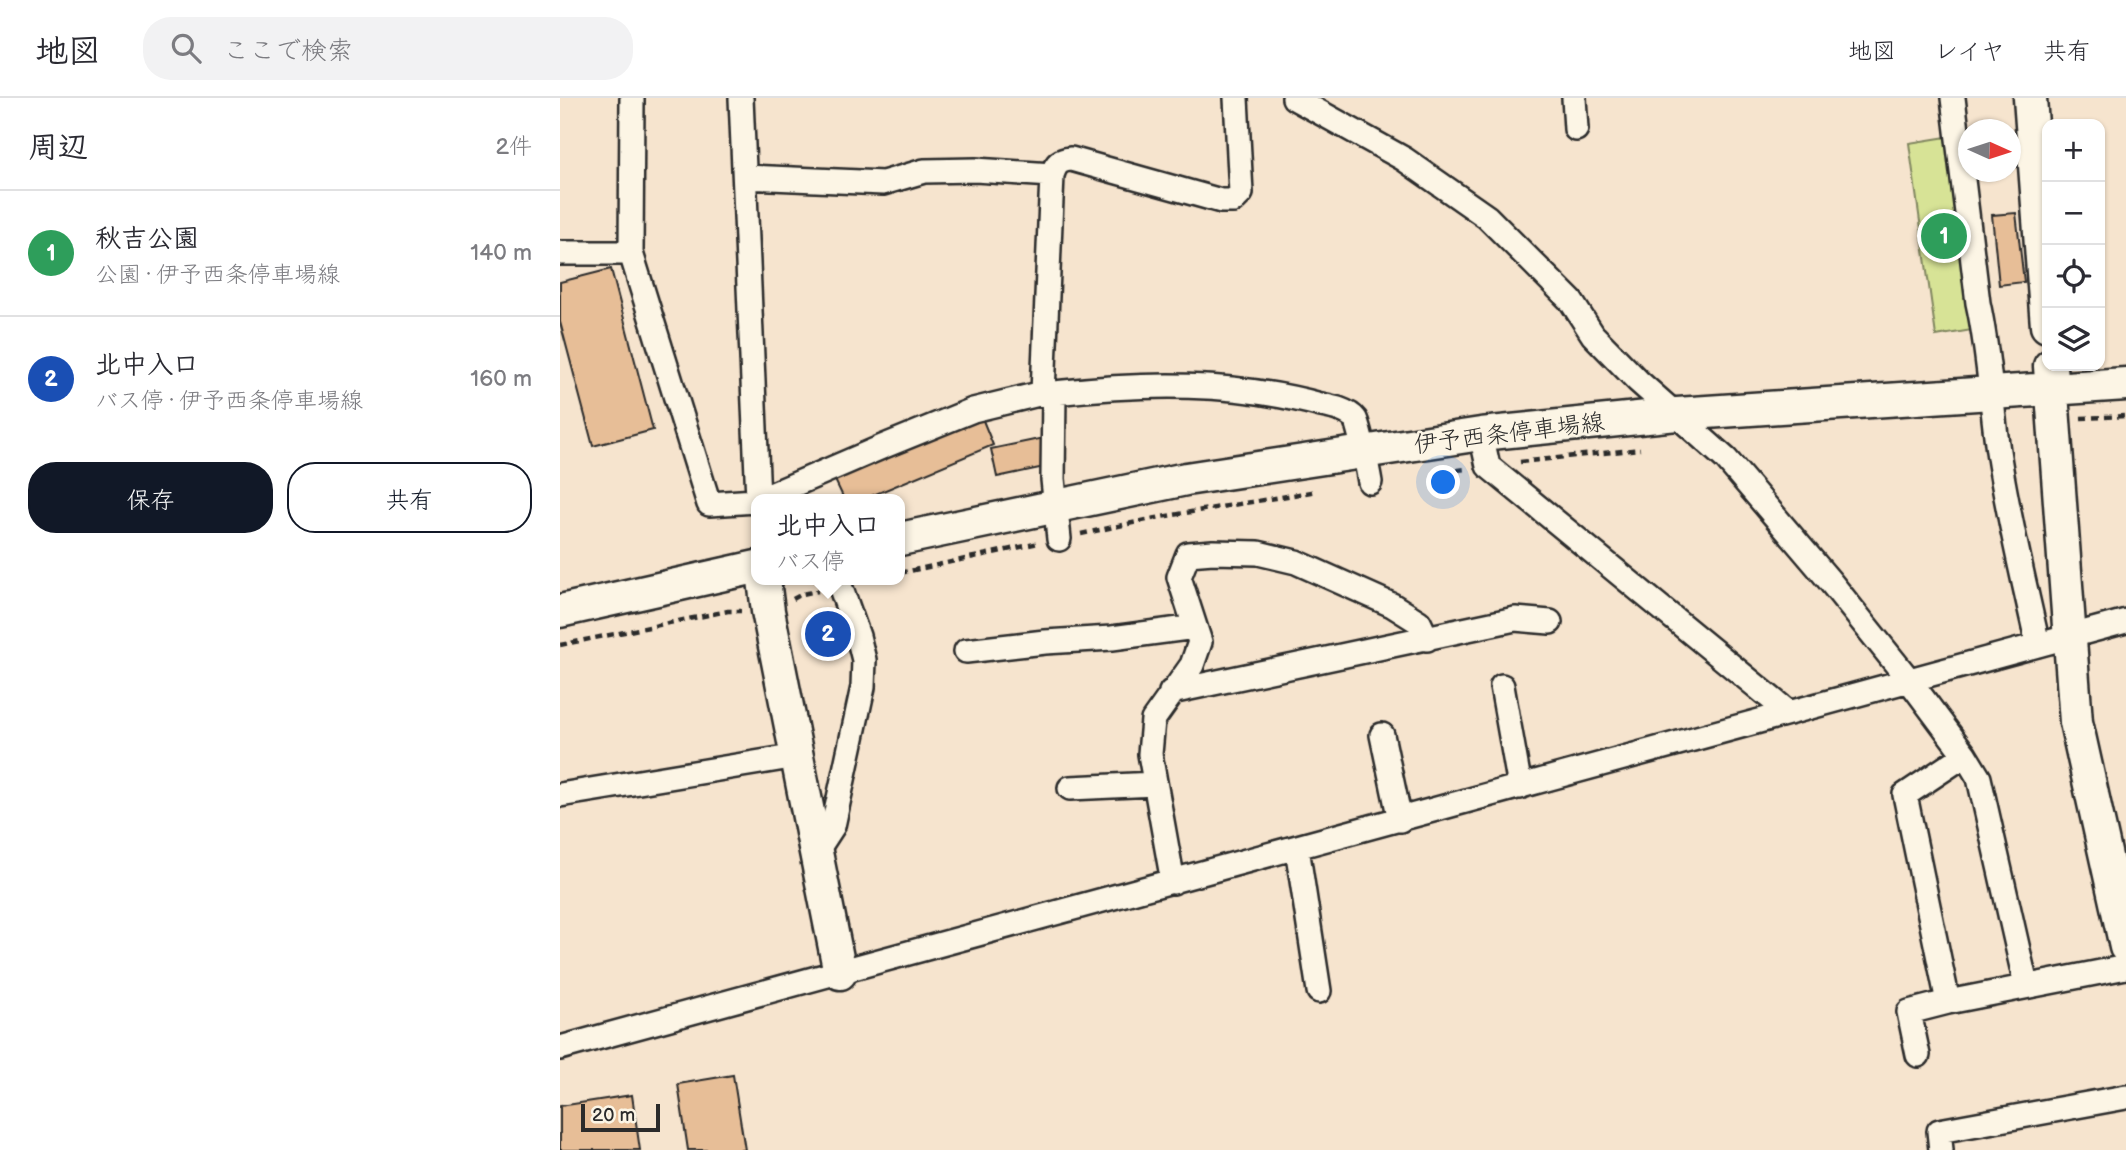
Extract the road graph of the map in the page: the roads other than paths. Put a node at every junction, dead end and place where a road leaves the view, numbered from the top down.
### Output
1 (632, 98) edge
2 (741, 98) edge
3 (1236, 98) edge
4 (1294, 98) edge
5 (1574, 98) edge
6 (1954, 98) edge
7 (2030, 98) edge
8 (1576, 129) dead end
9 (1052, 174) junction
10 (746, 177) junction
11 (560, 253) edge
12 (631, 253) junction
13 (2046, 308) edge
14 (2051, 377) edge
15 (2126, 384) edge
16 (1049, 393) junction
17 (1991, 393) junction
18 (1677, 414) junction
19 (1481, 433) junction
20 (1363, 451) junction
21 (1370, 482) dead end
22 (759, 494) edge
23 (773, 494) edge
24 (751, 501) edge
25 (1056, 506) junction
26 (905, 538) edge
27 (1059, 539) dead end
28 (751, 569) edge
29 (765, 585) edge
30 (840, 585) edge
31 (560, 611) edge
32 (2126, 621) edge
33 (1550, 622) dead end
34 (1195, 627) junction
35 (2069, 636) junction
36 (1427, 639) junction
37 (2038, 645) junction
38 (966, 651) dead end
39 (1909, 680) junction
40 (1502, 686) dead end
41 (1171, 692) junction
42 (1789, 713) junction
43 (1382, 735) dead end
44 (1965, 755) junction
45 (797, 756) junction
46 (1155, 784) junction
47 (1520, 787) junction
48 (1070, 788) dead end
49 (560, 795) edge
50 (1400, 820) junction
51 (1297, 848) junction
52 (816, 852) junction
53 (1173, 882) junction
54 (2126, 947) edge
55 (2126, 967) edge
56 (840, 973) junction
57 (2026, 985) junction
58 (1319, 991) dead end
59 (1948, 1002) junction
60 (560, 1048) edge
61 (1918, 1055) dead end
62 (2126, 1097) edge
63 (1941, 1150) edge

1 - 12 street
2 - 10 street
3 - 9 street
4 - 18 street
5 - 8 street
6 - 17 street
7 - 13 main road
9 - 10 street
9 - 16 street
10 - 22 street
11 - 12 street
12 - 24 street
14 - 15 main road, 伊予西条停車場線
14 - 17 main road, 伊予西条停車場線
14 - 35 main road
16 - 20 street
16 - 23 street
16 - 25 street
17 - 18 main road, 伊予西条停車場線
17 - 37 street
18 - 19 main road, 伊予西条停車場線
18 - 39 street
19 - 20 main road, 伊予西条停車場線
19 - 42 street
20 - 21 street
20 - 25 main road, 伊予西条停車場線
25 - 26 main road, 伊予西条停車場線
25 - 27 street
28 - 31 main road
29 - 45 main road
30 - 52 street
32 - 35 street
33 - 36 street
34 - 36 street
34 - 38 street
34 - 41 street
35 - 37 street
35 - 54 main road
36 - 41 street
37 - 39 street
39 - 42 street
39 - 44 street
40 - 47 street
41 - 46 street
42 - 47 street
43 - 50 street
44 - 57 street
44 - 59 street
45 - 49 street
45 - 52 main road
46 - 48 street
46 - 53 street
47 - 50 street
50 - 51 street
51 - 53 street
51 - 58 street
52 - 56 main road
53 - 56 street
55 - 57 street
56 - 60 street
57 - 59 street
59 - 61 street
62 - 63 street

